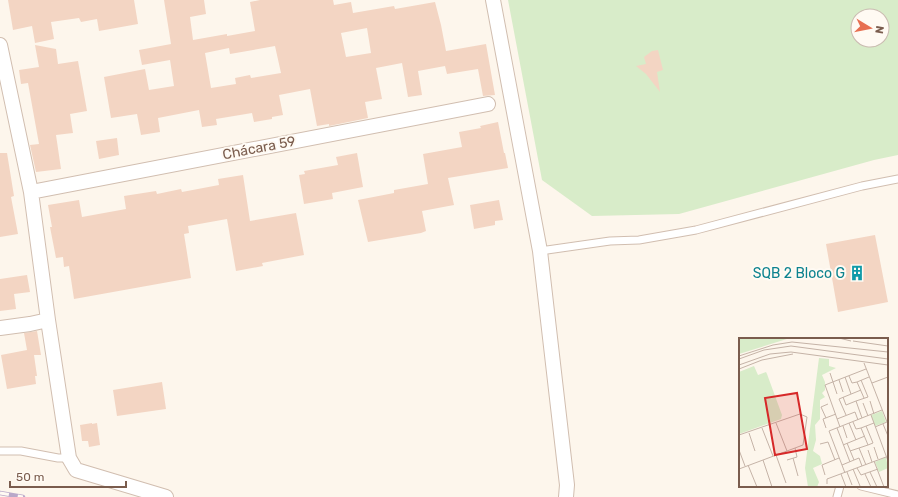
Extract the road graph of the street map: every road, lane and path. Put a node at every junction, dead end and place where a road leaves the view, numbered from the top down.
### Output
1 (493, 0) edge
2 (0, 45) edge
3 (488, 104) dead end
4 (898, 179) edge
5 (31, 192) junction
6 (540, 251) junction
7 (48, 320) junction
8 (0, 328) edge
9 (0, 451) edge
10 (69, 458) junction
11 (840, 487) edge
12 (865, 487) edge
13 (898, 495) edge
14 (166, 497) edge
15 (566, 497) edge
16 (836, 497) edge

1 - 6 street
2 - 5 street
3 - 5 street, Chácara 59
4 - 6 lane
5 - 7 street
6 - 15 street
7 - 8 street
7 - 10 street
9 - 10 lane
10 - 14 street
11 - 16 lane
12 - 13 lane

